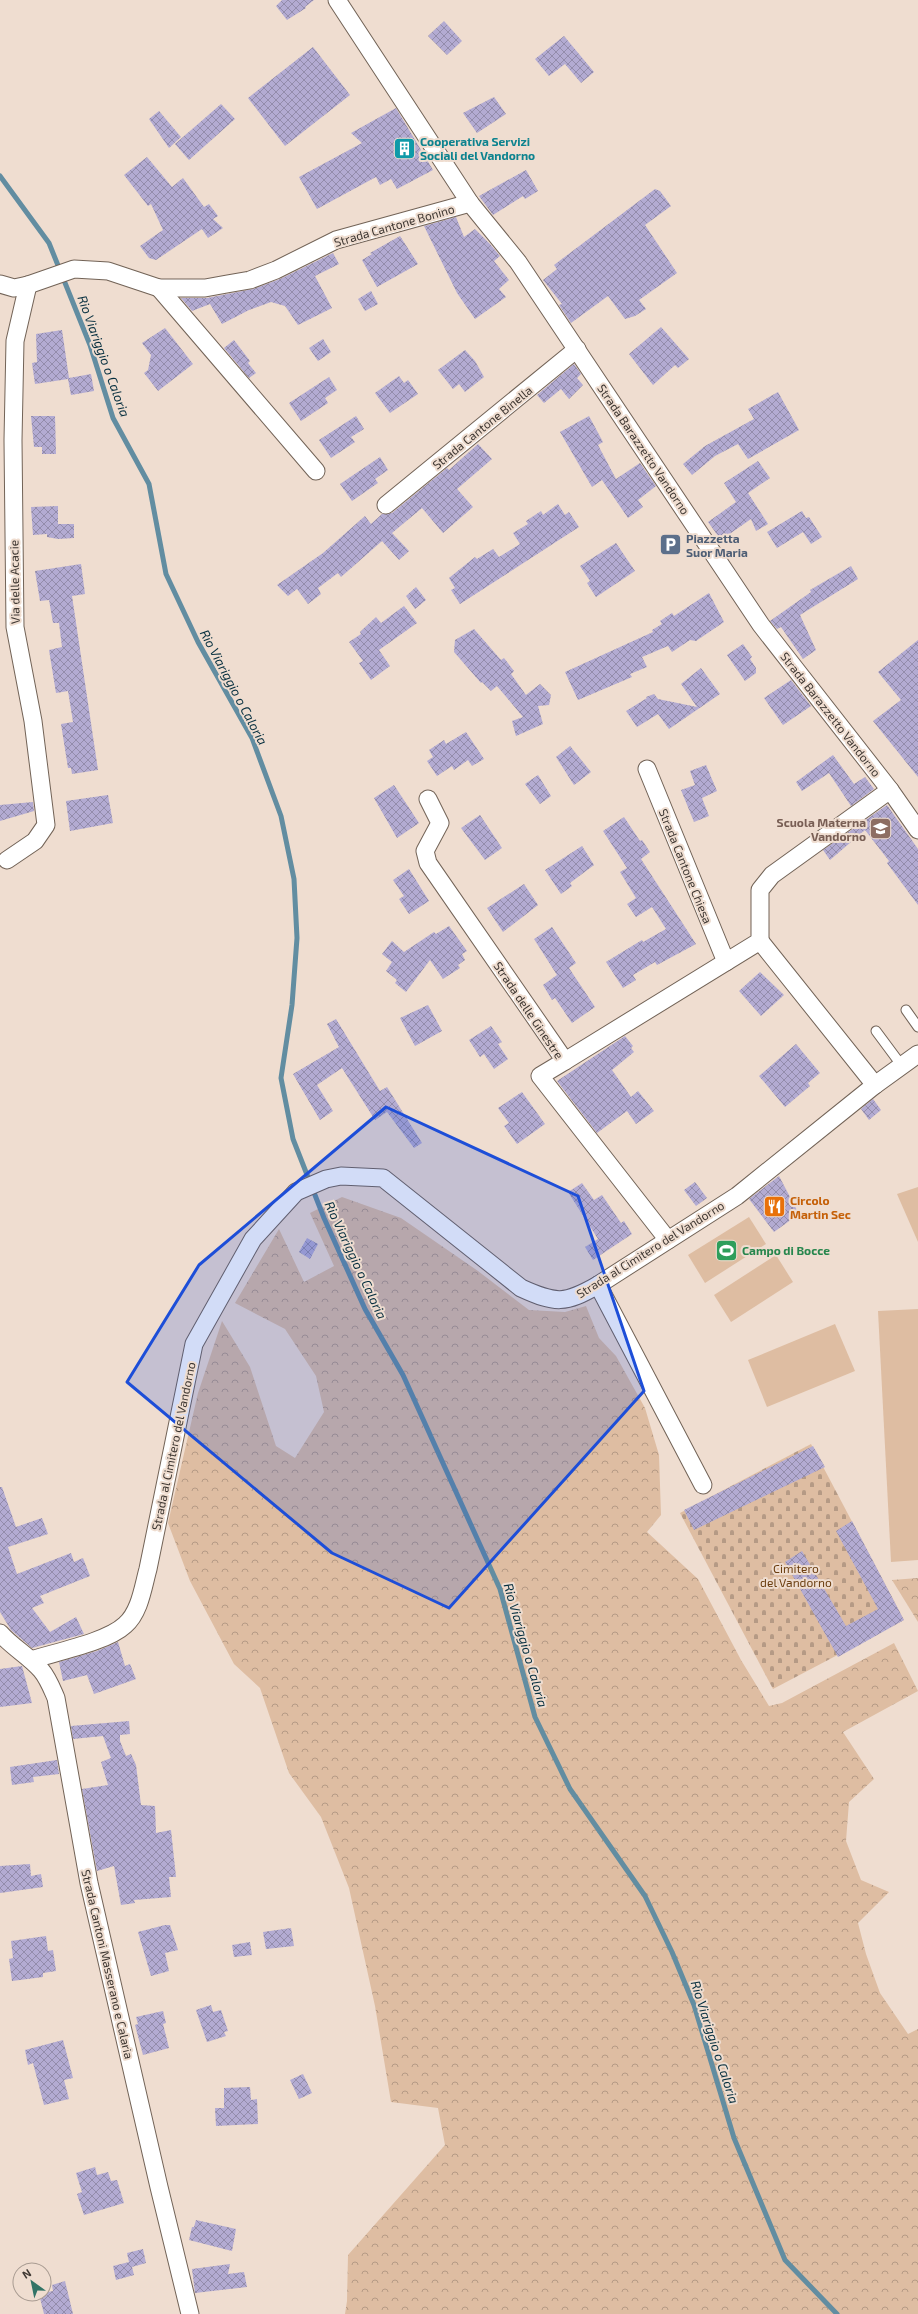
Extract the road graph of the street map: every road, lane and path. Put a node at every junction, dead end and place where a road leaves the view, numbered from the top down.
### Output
1 (338, 0) edge
2 (470, 203) junction
3 (0, 284) edge
4 (28, 285) junction
5 (158, 288) junction
6 (577, 349) junction
7 (316, 471) dead end
8 (386, 504) dead end
9 (647, 769) dead end
10 (890, 790) junction
11 (428, 798) dead end
12 (918, 830) edge
13 (7, 860) dead end
14 (760, 941) junction
15 (726, 962) junction
16 (906, 1010) dead end
17 (918, 1027) edge
18 (876, 1031) dead end
19 (918, 1054) edge
20 (565, 1061) junction
21 (902, 1066) junction
22 (875, 1085) junction
23 (668, 1240) junction
24 (598, 1285) junction
25 (703, 1485) dead end
26 (0, 1633) edge
27 (31, 1660) junction
28 (190, 2314) edge

1 - 2 street, Strada Barazzetto Vandorno
2 - 5 street, Strada Cantone Bonino
2 - 6 street, Strada Barazzetto Vandorno
3 - 4 street
4 - 5 street, Strada Cantone Bonino
4 - 13 street, Via delle Acacie
5 - 7 street
6 - 8 street, Strada Cantone Binella
6 - 10 street, Strada Barazzetto Vandorno
9 - 15 street, Strada Cantone Chiesa
10 - 12 street, Strada Barazzetto Vandorno
10 - 14 street
11 - 20 street, Strada delle Ginestre
14 - 15 street
14 - 22 street
15 - 20 street
16 - 17 lane
18 - 21 lane
19 - 21 street, Strada al Cimitero del Vandorno
20 - 23 street, Strada delle Ginestre
21 - 22 street, Strada al Cimitero del Vandorno
22 - 23 street, Strada al Cimitero del Vandorno
23 - 24 street, Strada al Cimitero del Vandorno
24 - 25 street
24 - 27 street, Strada al Cimitero del Vandorno
26 - 27 street, Strada Cantoni Masserano e Calaria
27 - 28 street, Strada Cantoni Masserano e Calaria

